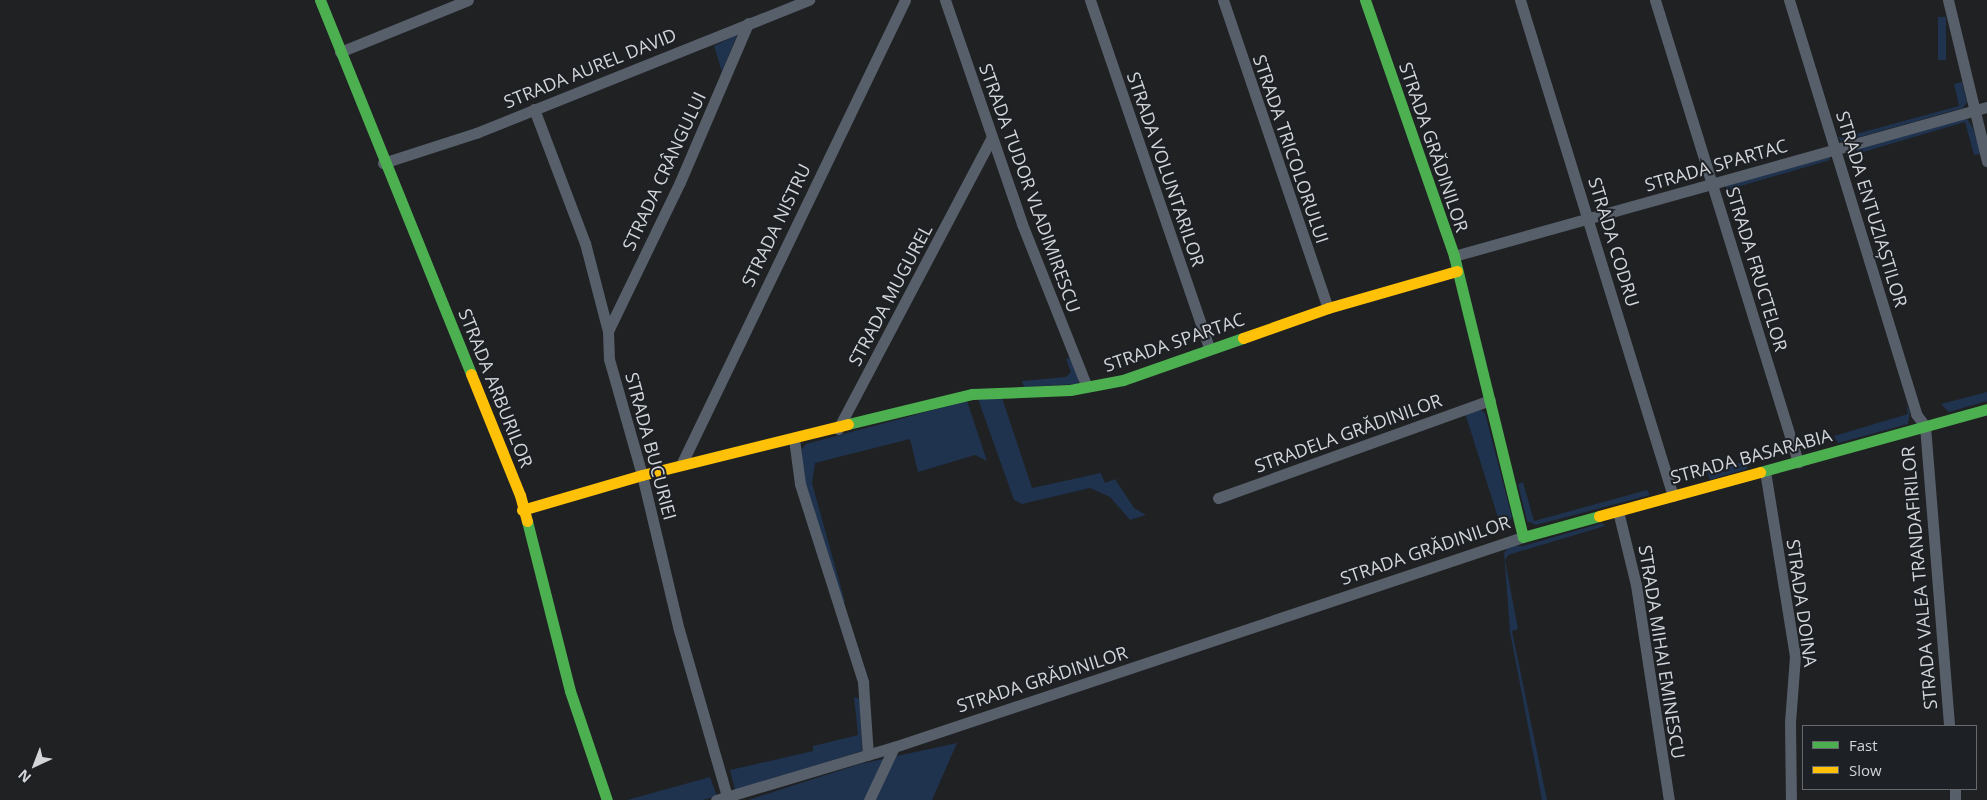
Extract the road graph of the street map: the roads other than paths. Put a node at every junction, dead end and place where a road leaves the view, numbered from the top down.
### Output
1 (320, 0) edge
2 (468, 0) edge
3 (809, 0) edge
4 (905, 0) edge
5 (945, 0) edge
6 (1090, 0) edge
7 (1223, 0) edge
8 (1365, 0) edge
9 (1520, 0) edge
10 (1655, 0) edge
11 (1789, 0) edge
12 (1948, 0) edge
13 (748, 23) junction
14 (340, 52) junction
15 (1987, 107) edge
16 (534, 109) junction
17 (1974, 111) junction
18 (992, 137) junction
19 (1835, 149) junction
20 (1987, 161) edge
21 (383, 163) junction
22 (1712, 184) junction
23 (1590, 220) junction
24 (1454, 256) junction
25 (1457, 271) junction
26 (1328, 308) junction
27 (608, 331) junction
28 (1209, 348) junction
29 (1087, 387) junction
30 (1490, 400) junction
31 (1987, 409) edge
32 (1925, 426) junction
33 (838, 429) junction
34 (794, 440) junction
35 (1798, 462) junction
36 (681, 466) junction
37 (1765, 471) junction
38 (642, 475) junction
39 (1673, 496) junction
40 (1218, 498) dead end
41 (522, 510) junction
42 (1618, 511) junction
43 (1523, 537) junction
44 (1949, 725) edge
45 (894, 746) junction
46 (868, 755) junction
47 (752, 794) edge
48 (722, 798) edge
49 (607, 800) edge
50 (869, 800) edge
51 (1669, 800) edge
52 (1792, 800) edge

1 - 14 street, STRADA ARBURILOR
2 - 14 street
3 - 13 street, STRADA AUREL DAVID
4 - 36 street, STRADA NISTRU
5 - 18 street, STRADA TUDOR VLADIMIRESCU
6 - 28 street, STRADA VOLUNTARILOR
7 - 26 street, STRADA TRICOLORULUI
8 - 24 street, STRADA GRĂDINILOR
9 - 23 street, STRADA CODRU
10 - 22 street, STRADA FRUCTELOR
11 - 19 street, STRADA ENTUZIAȘTILOR
12 - 17 street
13 - 16 street, STRADA AUREL DAVID
13 - 27 street, STRADA CRÂNGULUI
14 - 21 street, STRADA ARBURILOR
15 - 17 street, STRADA SPARTAC
16 - 21 street, STRADA AUREL DAVID
16 - 27 street, STRADA BUCURIEI
17 - 19 street, STRADA SPARTAC
17 - 20 street
18 - 29 street, STRADA TUDOR VLADIMIRESCU
18 - 33 street, STRADA MUGUREL
19 - 22 street, STRADA SPARTAC
19 - 32 street, STRADA ENTUZIAȘTILOR
21 - 41 street, STRADA ARBURILOR
22 - 23 street, STRADA SPARTAC
22 - 35 street, STRADA FRUCTELOR
23 - 24 street, STRADA SPARTAC
23 - 39 street, STRADA CODRU
24 - 25 street, STRADA GRĂDINILOR
25 - 26 street, STRADA SPARTAC
25 - 30 street, STRADA GRĂDINILOR
26 - 28 street, STRADA SPARTAC
27 - 38 street, STRADA BUCURIEI
28 - 29 street, STRADA SPARTAC
29 - 33 street, STRADA SPARTAC
30 - 40 street, STRADELA GRĂDINILOR
30 - 43 street, STRADA GRĂDINILOR
31 - 32 street, STRADA BASARABIA
32 - 35 street, STRADA BASARABIA
32 - 44 street, STRADA VALEA TRANDAFIRILOR
33 - 34 street
34 - 36 street
34 - 46 street
35 - 37 street, STRADA BASARABIA
36 - 38 street
37 - 39 street, STRADA BASARABIA
37 - 52 street, STRADA DOINA
38 - 41 street
38 - 48 street, STRADA BUCURIEI
39 - 42 street, STRADA BASARABIA
41 - 49 street, STRADA ARBURILOR
42 - 43 street, STRADA BASARABIA
42 - 51 street, STRADA MIHAI EMINESCU
43 - 45 street, STRADA GRĂDINILOR
45 - 46 street, STRADA GRĂDINILOR
45 - 50 street
46 - 47 street, STRADA GRĂDINILOR
47 - 48 street, STRADA GRĂDINILOR

